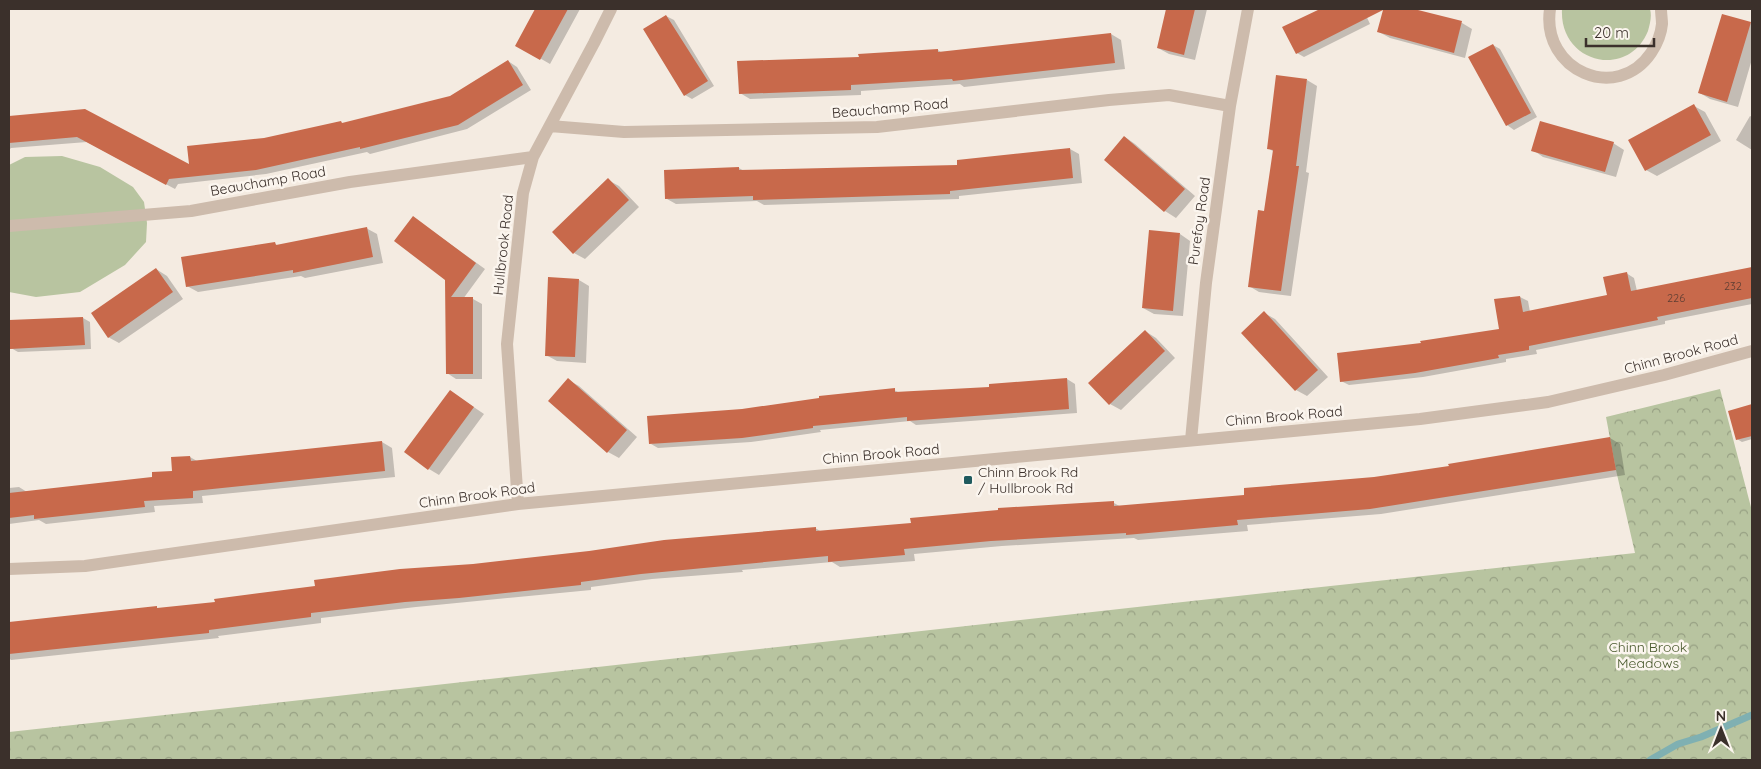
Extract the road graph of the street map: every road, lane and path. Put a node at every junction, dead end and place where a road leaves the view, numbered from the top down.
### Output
1 (611, 9) edge
2 (1248, 9) edge
3 (1550, 9) edge
4 (1661, 9) edge
5 (1230, 106) junction
6 (550, 126) junction
7 (532, 157) junction
8 (9, 226) edge
9 (1752, 351) edge
10 (1191, 440) junction
11 (518, 504) junction
12 (9, 569) edge

1 - 6 street, Hullbrook Road
2 - 5 street, Purefoy Road
3 - 4 street
5 - 6 street, Beauchamp Road
5 - 10 street, Purefoy Road
6 - 7 street, Hullbrook Road
7 - 8 street, Beauchamp Road
7 - 11 street, Hullbrook Road
9 - 10 street, Chinn Brook Road
10 - 11 street, Chinn Brook Road
11 - 12 street, Chinn Brook Road

